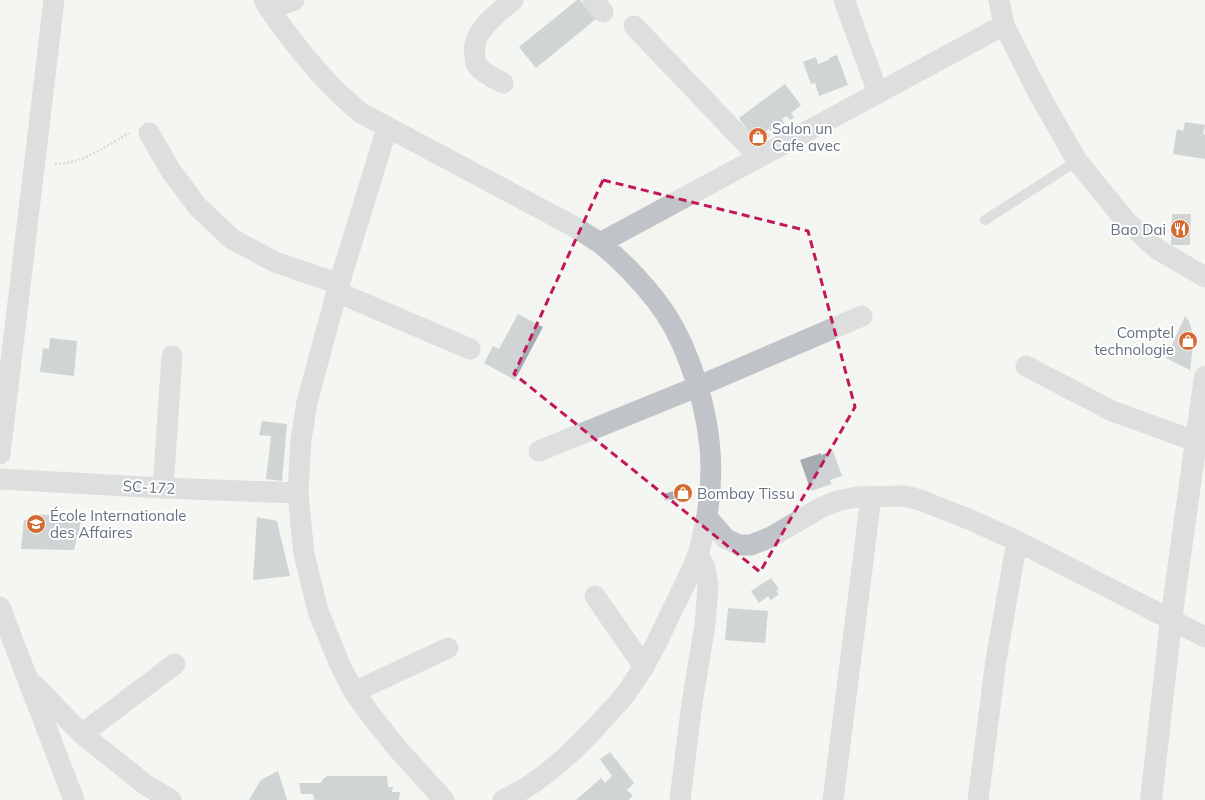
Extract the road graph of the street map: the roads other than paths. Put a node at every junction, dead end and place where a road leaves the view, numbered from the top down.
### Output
1 (54, 0) edge
2 (294, 0) edge
3 (844, 0) edge
4 (999, 0) edge
5 (266, 4) edge
6 (502, 4) edge
7 (1004, 25) junction
8 (634, 26) dead end
9 (502, 83) dead end
10 (878, 93) junction
11 (387, 128) junction
12 (149, 133) road end
13 (759, 157) junction
14 (1077, 161) junction
15 (985, 220) dead end
16 (600, 243) junction
17 (1205, 277) edge
18 (338, 288) junction
19 (862, 316) dead end
20 (470, 349) dead end
21 (172, 356) dead end
22 (1026, 366) dead end
23 (1205, 377) edge
24 (699, 386) junction
25 (1195, 441) junction
26 (539, 451) dead end
27 (0, 454) edge
28 (0, 479) edge
29 (163, 488) junction
30 (298, 493) junction
31 (871, 497) junction
32 (707, 517) junction
33 (1017, 541) junction
34 (698, 554) junction
35 (595, 596) dead end
36 (0, 607) edge
37 (1171, 620) junction
38 (1205, 638) edge
39 (448, 648) dead end
40 (174, 664) dead end
41 (644, 668) junction
42 (28, 679) junction
43 (354, 692) junction
44 (82, 734) junction
45 (74, 800) edge
46 (171, 800) edge
47 (444, 800) edge
48 (502, 800) edge
49 (680, 800) edge
50 (833, 800) edge
51 (978, 800) edge
52 (1152, 800) edge

1 - 27 street
2 - 5 street
3 - 10 street
4 - 7 street
5 - 11 street
6 - 9 street
7 - 10 street
7 - 14 street
8 - 13 street
10 - 13 street
11 - 16 street
11 - 18 street
12 - 18 street
13 - 16 street
14 - 15 lane
14 - 17 street
16 - 24 street
18 - 20 street
18 - 30 street
19 - 24 street
21 - 29 street
22 - 25 street
23 - 25 street
24 - 26 street
24 - 32 street
25 - 37 street
28 - 29 street, SC-172
29 - 30 street, SC-172
30 - 43 street
31 - 32 street
31 - 33 street
31 - 50 street
32 - 34 street
33 - 37 street
33 - 51 street
34 - 41 street
34 - 49 street
35 - 41 street
36 - 42 street
37 - 38 street
37 - 52 street
39 - 43 street
40 - 44 street
41 - 48 street
42 - 44 street
42 - 45 street
43 - 47 street
44 - 46 street

